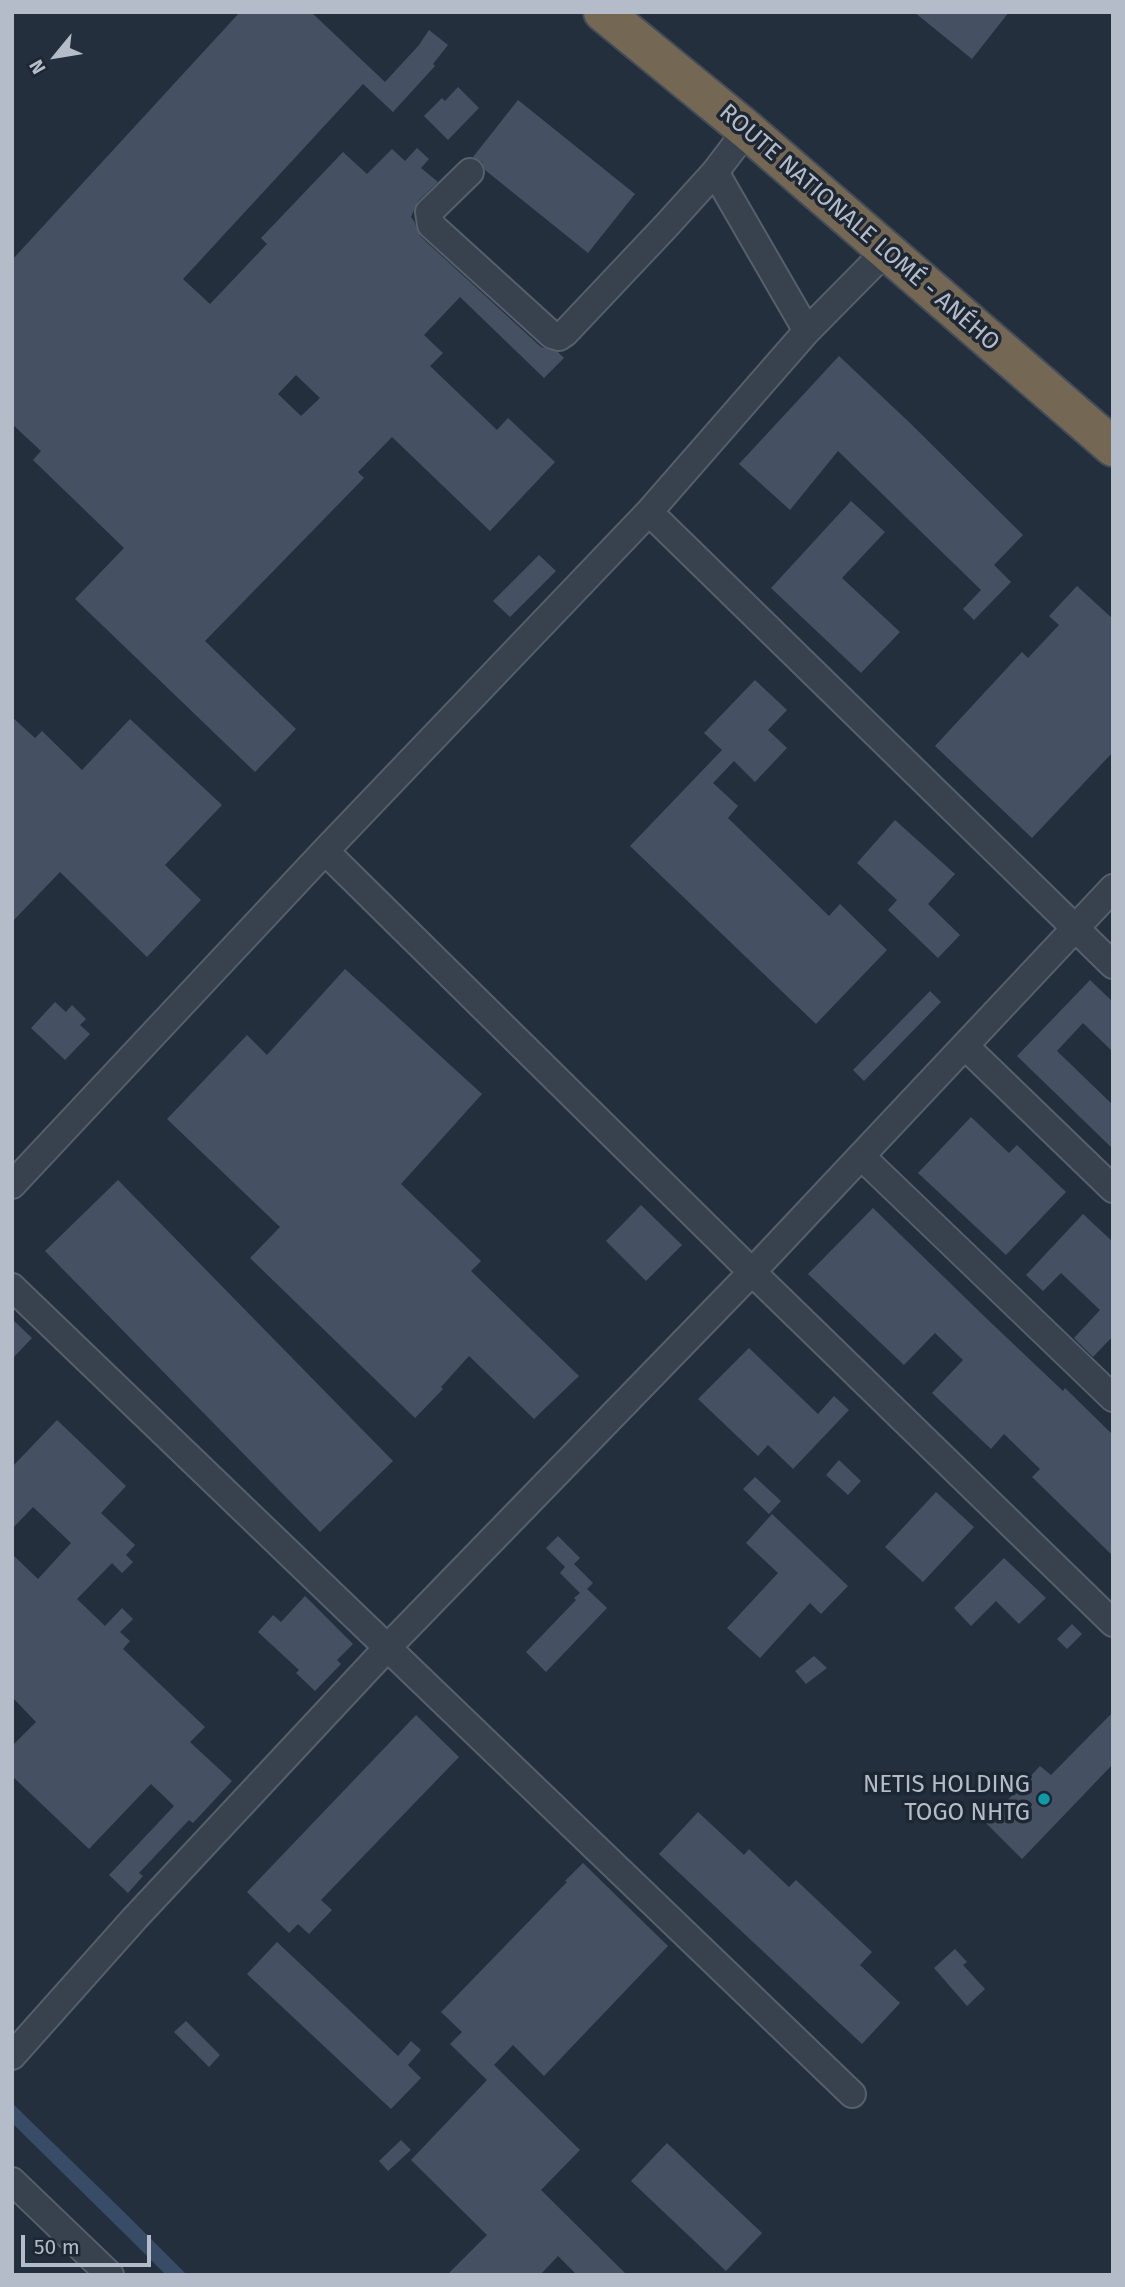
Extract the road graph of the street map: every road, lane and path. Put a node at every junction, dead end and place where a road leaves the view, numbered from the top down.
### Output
1 (603, 12) edge
2 (640, 12) edge
3 (747, 130) junction
4 (470, 172) dead end
5 (715, 172) junction
6 (886, 251) junction
7 (807, 331) junction
8 (1113, 412) edge
9 (1113, 447) edge
10 (649, 512) junction
11 (325, 851) junction
12 (1113, 887) edge
13 (1074, 929) junction
14 (1113, 965) edge
15 (965, 1046) junction
16 (861, 1156) junction
17 (12, 1185) edge
18 (1113, 1189) edge
19 (752, 1272) junction
20 (12, 1287) edge
21 (1113, 1398) edge
22 (1113, 1623) edge
23 (387, 1648) junction
24 (12, 2056) edge
25 (852, 2094) dead end
26 (16, 2192) edge
27 (110, 2275) edge

1 - 3 highway, ROUTE NATIONALE LOMÉ - ANÉHO
2 - 8 highway, ROUTE NATIONALE LOMÉ - ANÉHO
3 - 5 street
3 - 6 highway, ROUTE NATIONALE LOMÉ - ANÉHO
4 - 5 street
5 - 7 street
6 - 7 street
6 - 9 highway, ROUTE NATIONALE LOMÉ - ANÉHO
7 - 10 street
10 - 11 street
10 - 13 street
11 - 17 street
11 - 19 street
12 - 13 street
13 - 14 street
13 - 15 street
15 - 16 street
15 - 18 street
16 - 19 street
16 - 21 street
19 - 22 street
19 - 23 street
20 - 23 street
23 - 24 street
23 - 25 street
26 - 27 street

